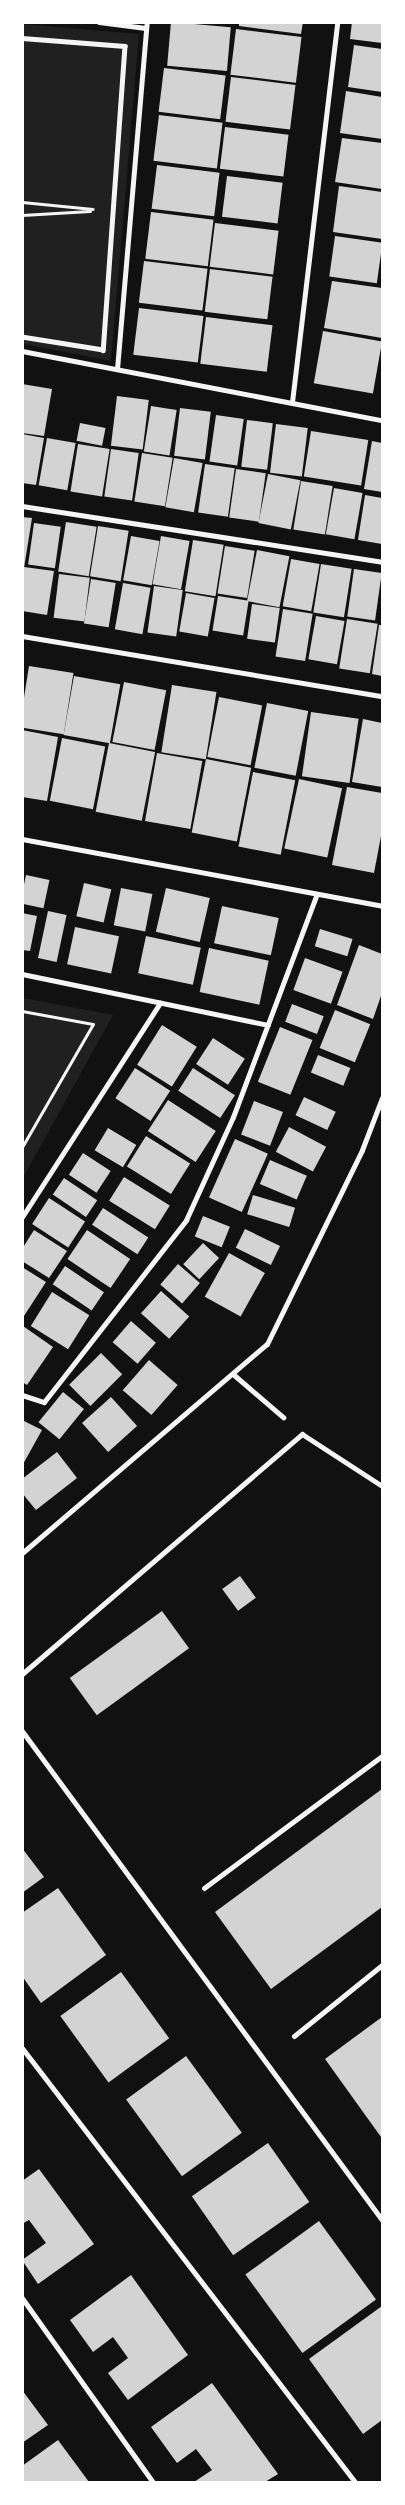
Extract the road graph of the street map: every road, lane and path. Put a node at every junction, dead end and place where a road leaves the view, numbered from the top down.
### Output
1 (99, 22) edge
2 (337, 22) edge
3 (147, 25) edge
4 (22, 38) edge
5 (22, 202) edge
6 (22, 215) edge
7 (22, 337) edge
8 (22, 351) edge
9 (117, 369) junction
10 (292, 402) junction
11 (382, 420) edge
12 (22, 506) edge
13 (382, 562) edge
14 (22, 636) edge
15 (382, 696) edge
16 (22, 840) edge
17 (317, 894) junction
18 (382, 906) edge
19 (22, 974) edge
20 (160, 1003) junction
21 (22, 1011) edge
22 (268, 1025) junction
23 (382, 1098) edge
24 (22, 1147) edge
25 (22, 1217) edge
26 (234, 1375) junction
27 (22, 1395) edge
28 (283, 1417) dead end
29 (382, 1486) edge
30 (24, 1550) edge
31 (22, 1674) edge
32 (22, 1731) edge
33 (382, 1756) edge
34 (204, 1888) dead end
35 (382, 1965) edge
36 (294, 2036) dead end
37 (22, 2048) edge
38 (382, 2220) edge
39 (22, 2298) edge
40 (153, 2482) edge
41 (355, 2482) edge

1 - 3 street
2 - 10 street
3 - 9 street
4 - 7 street
5 - 6 path
8 - 9 street
9 - 10 street
10 - 11 street
12 - 13 street
14 - 15 street
16 - 17 street
17 - 18 street
17 - 22 street
19 - 20 street
20 - 22 street
20 - 25 street
21 - 24 path
22 - 27 street
23 - 26 street
26 - 28 street
26 - 30 street
29 - 31 street
32 - 38 street
33 - 34 street
35 - 36 street
37 - 41 street
39 - 40 street

